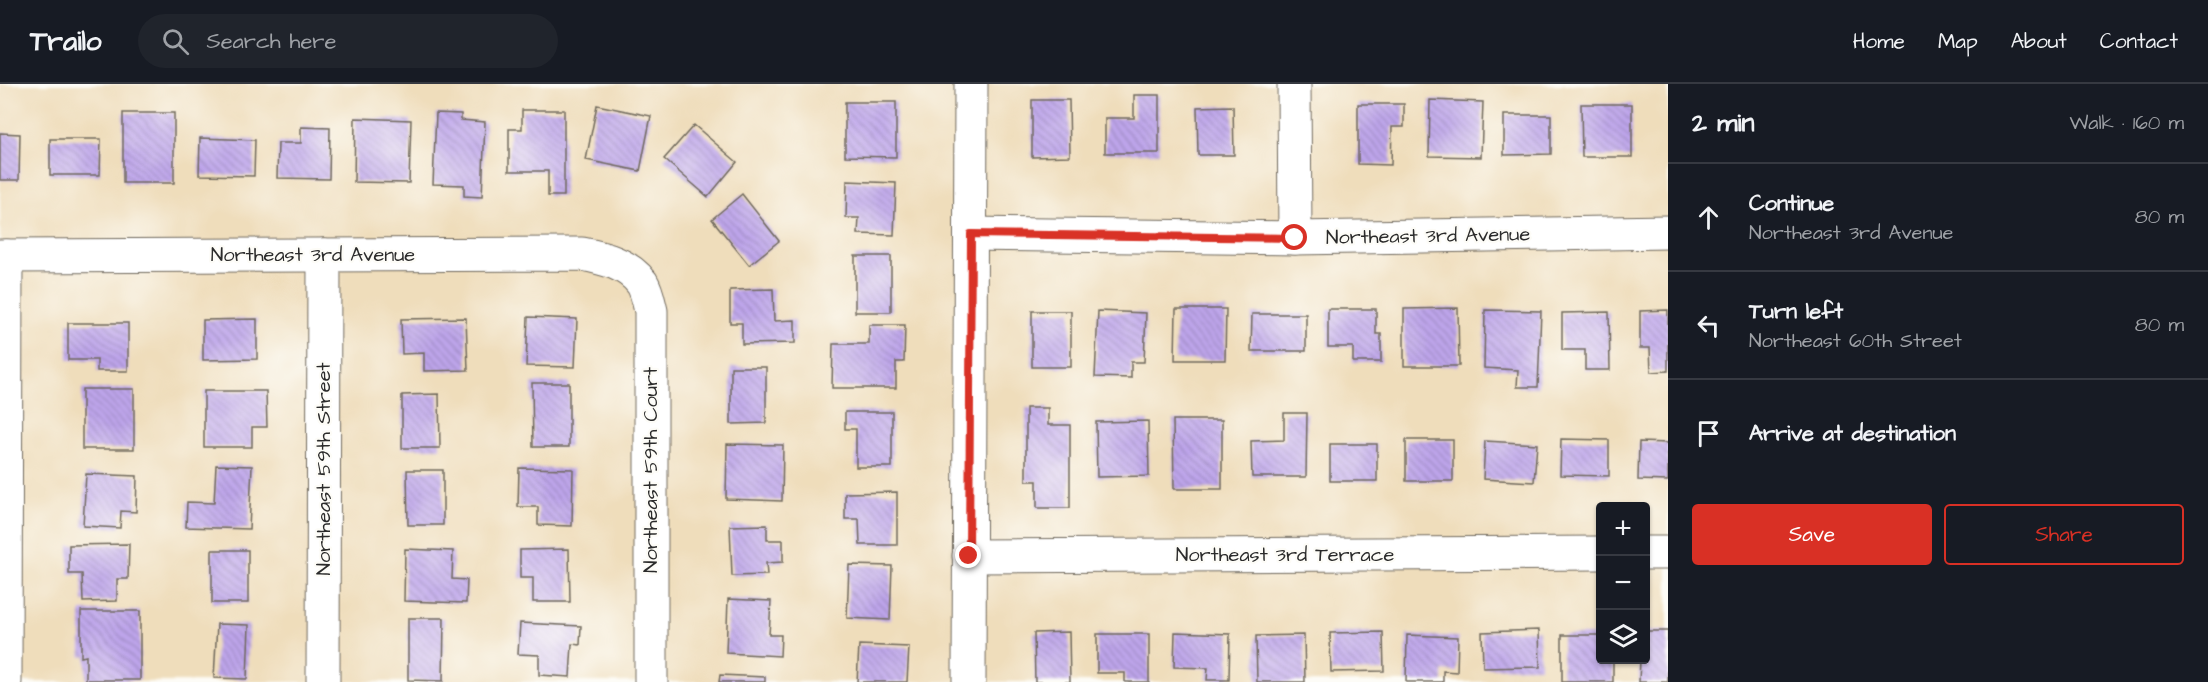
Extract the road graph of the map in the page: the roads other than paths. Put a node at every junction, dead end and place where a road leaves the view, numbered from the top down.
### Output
1 (971, 84) edge
2 (1294, 84) edge
3 (1668, 232) edge
4 (971, 234) junction
5 (1295, 238) junction
6 (324, 255) junction
7 (3, 256) edge
8 (624, 267) joint
9 (1596, 553) edge
10 (1650, 553) edge
11 (1668, 553) edge
12 (969, 556) junction
13 (5, 682) edge
14 (323, 682) edge
15 (651, 682) edge
16 (969, 682) edge

1 - 4 street
2 - 5 street
3 - 5 street, Northeast 3rd Avenue
4 - 5 street, Northeast 3rd Avenue
4 - 12 street
6 - 7 street, Northeast 3rd Avenue
6 - 8 street, Northeast 3rd Avenue
6 - 14 street, Northeast 59th Street
7 - 13 street
8 - 15 street, Northeast 59th Court
9 - 12 street, Northeast 3rd Terrace
10 - 11 street
12 - 16 street

